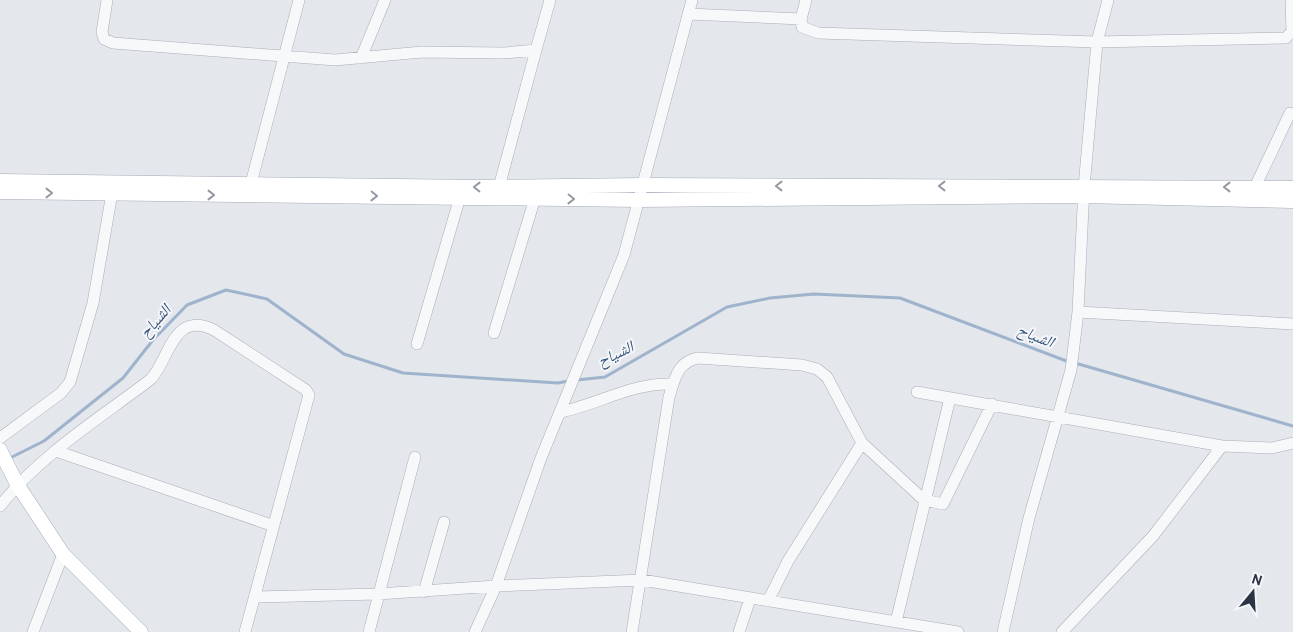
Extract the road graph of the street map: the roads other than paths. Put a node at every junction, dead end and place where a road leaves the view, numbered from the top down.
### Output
1 (108, 0) edge
2 (299, 0) edge
3 (385, 0) edge
4 (550, 0) edge
5 (692, 0) edge
6 (806, 0) edge
7 (1108, 0) edge
8 (1291, 0) edge
9 (688, 14) junction
10 (801, 19) junction
11 (1097, 42) junction
12 (536, 50) junction
13 (284, 56) junction
14 (361, 58) junction
15 (1290, 113) dead end
16 (0, 181) edge
17 (642, 185) junction
18 (499, 187) junction
19 (1255, 187) junction
20 (1293, 188) edge
21 (250, 190) junction
22 (1084, 191) junction
23 (0, 192) edge
24 (112, 193) junction
25 (460, 197) junction
26 (535, 198) junction
27 (639, 200) junction
28 (1293, 201) edge
29 (1078, 312) junction
30 (1293, 324) edge
31 (494, 333) dead end
32 (417, 344) dead end
33 (673, 384) junction
34 (917, 392) dead end
35 (950, 398) junction
36 (992, 404) junction
37 (561, 412) junction
38 (1056, 418) junction
39 (0, 438) edge
40 (862, 443) junction
41 (1293, 443) edge
42 (1222, 446) junction
43 (0, 450) edge
44 (56, 451) junction
45 (415, 457) dead end
46 (15, 480) junction
47 (924, 500) junction
48 (0, 506) edge
49 (444, 522) dead end
50 (274, 526) junction
51 (63, 554) junction
52 (642, 580) junction
53 (496, 586) junction
54 (424, 592) junction
55 (378, 594) junction
56 (256, 597) junction
57 (750, 599) junction
58 (768, 601) junction
59 (896, 622) junction
60 (33, 632) edge
61 (141, 632) edge
62 (245, 632) edge
63 (369, 632) edge
64 (475, 632) edge
65 (632, 632) edge
66 (738, 632) edge
67 (958, 632) edge
68 (1003, 632) edge
69 (1062, 632) edge

1 - 13 street
2 - 13 street
3 - 14 street
4 - 12 street
5 - 9 street
6 - 10 street
7 - 11 street
8 - 11 street
9 - 10 street
9 - 17 street
10 - 11 street
11 - 22 street
12 - 14 street
12 - 18 street
13 - 14 street
13 - 21 street
15 - 19 street
16 - 21 main road
17 - 18 main road
22 -> 17 main road
17 - 27 street
18 -> 21 main road
19 - 20 main road
19 -> 22 main road
24 -> 21 main road
21 -> 25 main road
22 - 27 main road
22 - 28 main road
22 - 29 street
23 -> 24 main road
24 - 39 street
25 - 26 main road
25 - 32 street
26 -> 27 main road
26 - 31 street
27 - 37 street
29 - 30 street
29 - 38 street
33 - 37 street
33 - 40 street
33 - 52 street
34 - 35 street
35 - 36 street
35 - 47 street
36 - 38 street
36 - 47 street
37 - 53 street
38 - 42 street
38 - 68 street
40 - 47 street
40 - 58 street
41 - 42 street
42 - 69 street
43 - 46 main road
44 - 46 street
44 - 50 street
44 - 50 street
45 - 55 street
46 - 48 street
46 - 51 main road
47 - 59 street
49 - 54 street
50 - 56 street
51 - 60 street
51 - 61 main road
52 - 53 street
52 - 57 street
52 - 65 street
53 - 54 street
53 - 64 street
54 - 55 street
55 - 56 street
55 - 63 street
56 - 62 street
57 - 58 street
57 - 66 street
58 - 59 street
59 - 67 street

